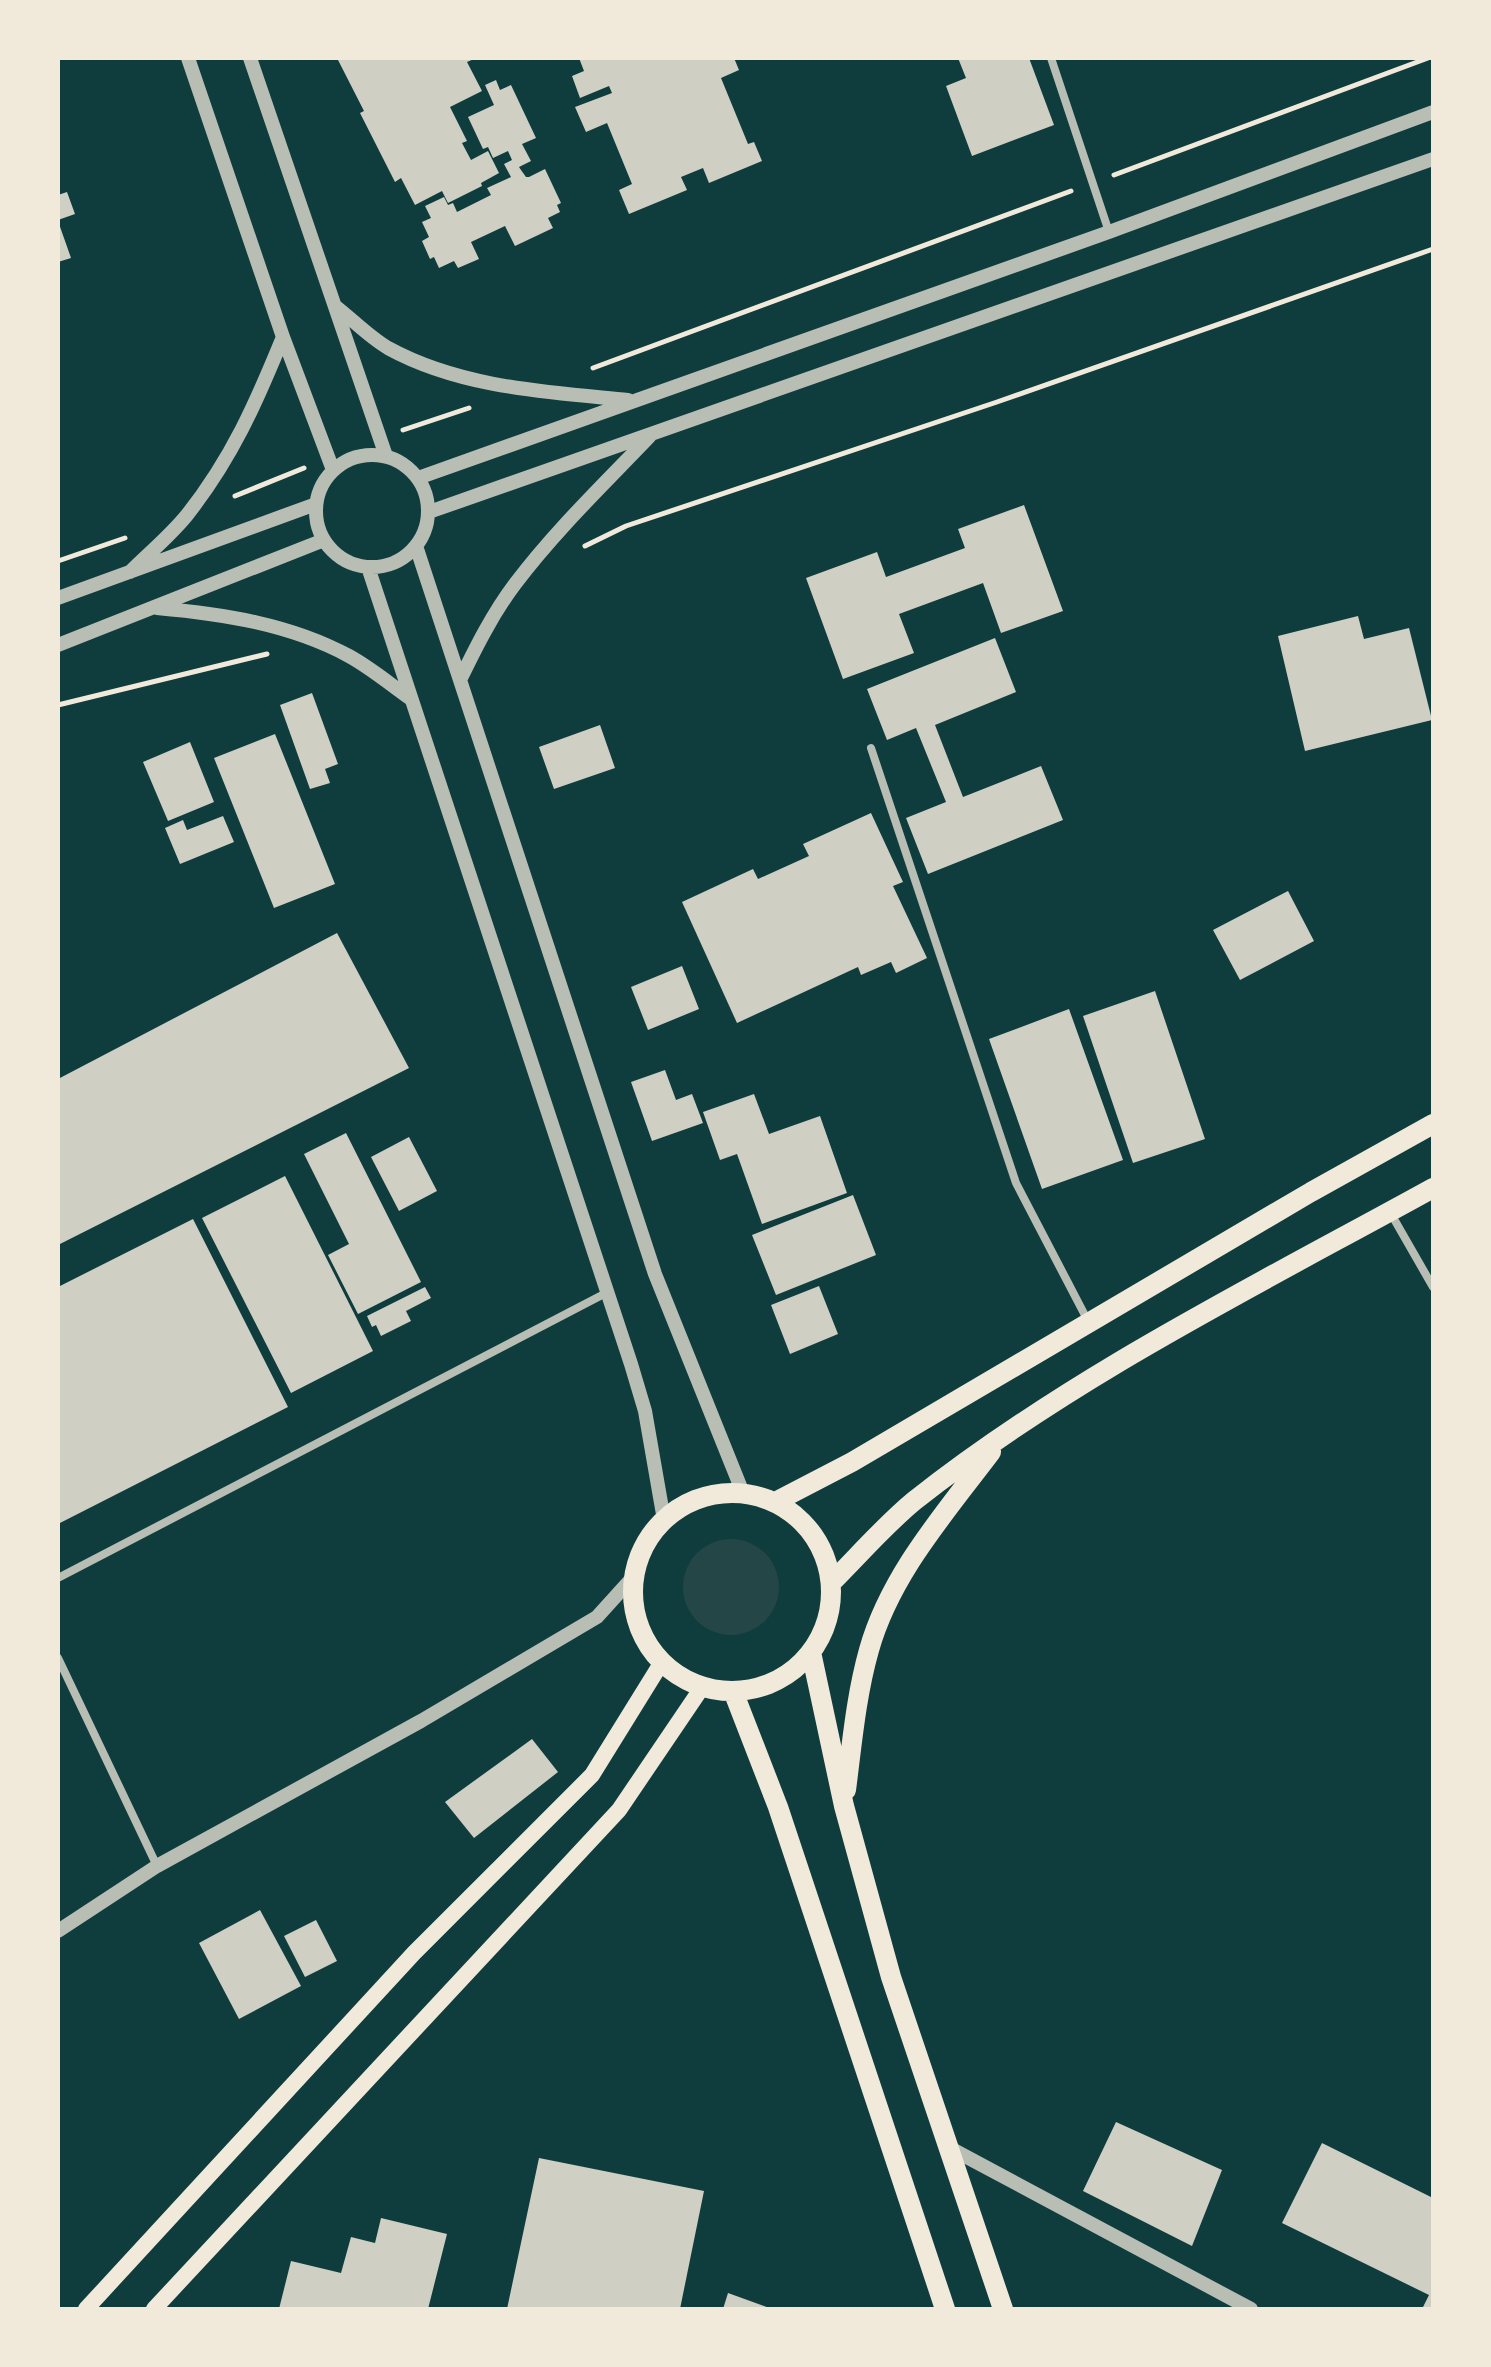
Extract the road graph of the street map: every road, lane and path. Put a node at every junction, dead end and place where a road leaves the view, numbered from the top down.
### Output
1 (188, 58) edge
2 (250, 58) edge
3 (1051, 58) edge
4 (1428, 58) edge
5 (1433, 112) edge
6 (1433, 159) edge
7 (1093, 183) junction
8 (1109, 232) junction
9 (1433, 249) edge
10 (335, 305) junction
11 (283, 337) junction
12 (582, 372) dead end
13 (524, 390) junction
14 (633, 400) junction
15 (652, 434) junction
16 (380, 437) junction
17 (386, 456) junction
18 (331, 463) junction
19 (418, 478) junction
20 (316, 504) junction
21 (429, 512) junction
22 (184, 518) junction
23 (128, 537) dead end
24 (324, 540) junction
25 (416, 546) junction
26 (574, 551) dead end
27 (58, 561) edge
28 (368, 567) junction
29 (130, 572) junction
30 (58, 598) edge
31 (152, 608) junction
32 (319, 642) junction
33 (58, 645) edge
34 (460, 680) junction
35 (411, 699) junction
36 (58, 705) edge
37 (871, 748) dead end
38 (1433, 1124) edge
39 (1433, 1188) edge
40 (1390, 1212) junction
41 (1433, 1287) edge
42 (606, 1293) junction
43 (1089, 1323) junction
44 (1008, 1430) junction
45 (743, 1493) junction
46 (775, 1502) junction
47 (664, 1520) junction
48 (635, 1575) junction
49 (58, 1578) edge
50 (832, 1582) junction
51 (811, 1652) junction
52 (58, 1658) edge
53 (662, 1662) junction
54 (703, 1686) junction
55 (733, 1691) junction
56 (844, 1806) junction
57 (157, 1866) junction
58 (58, 1931) edge
59 (948, 2147) junction
60 (86, 2309) edge
61 (154, 2309) edge
62 (945, 2309) edge
63 (1003, 2309) edge
64 (1251, 2309) edge

1 - 11 street
2 - 10 street
3 - 7 street
4 - 7 path
5 - 8 street
6 - 15 street
7 - 8 street
7 - 12 path
8 - 14 street
9 - 26 path
10 - 13 street
10 - 16 street
11 - 18 street
11 - 22 street
13 - 14 street
13 - 16 path
14 - 19 street
15 - 21 street
15 - 34 street
16 - 17 street
17 - 18 street
17 - 19 street
18 - 20 street
18 - 22 path
19 - 21 street
20 - 24 street
20 - 29 street
21 - 25 street
22 - 29 street
23 - 27 path
24 - 28 street
24 - 31 street
25 - 28 street
25 - 34 street
28 - 35 street
29 - 30 street
31 - 32 street
31 - 33 street
32 - 35 street
32 - 36 path
34 - 45 street
35 - 42 street
37 - 43 street
38 - 43 main road
39 - 40 main road
40 - 41 street
40 - 44 main road
42 - 47 street
42 - 49 street
43 - 46 main road
44 - 50 main road
44 - 56 main road
45 - 46 main road
45 - 47 main road
46 - 50 main road
47 - 48 main road
48 - 53 main road
48 - 57 street
50 - 51 main road
51 - 55 main road
51 - 56 main road
52 - 57 street
53 - 54 main road
53 - 60 main road
54 - 55 main road
54 - 61 main road
55 - 62 main road
56 - 59 main road
57 - 58 street
59 - 63 main road
59 - 64 street

